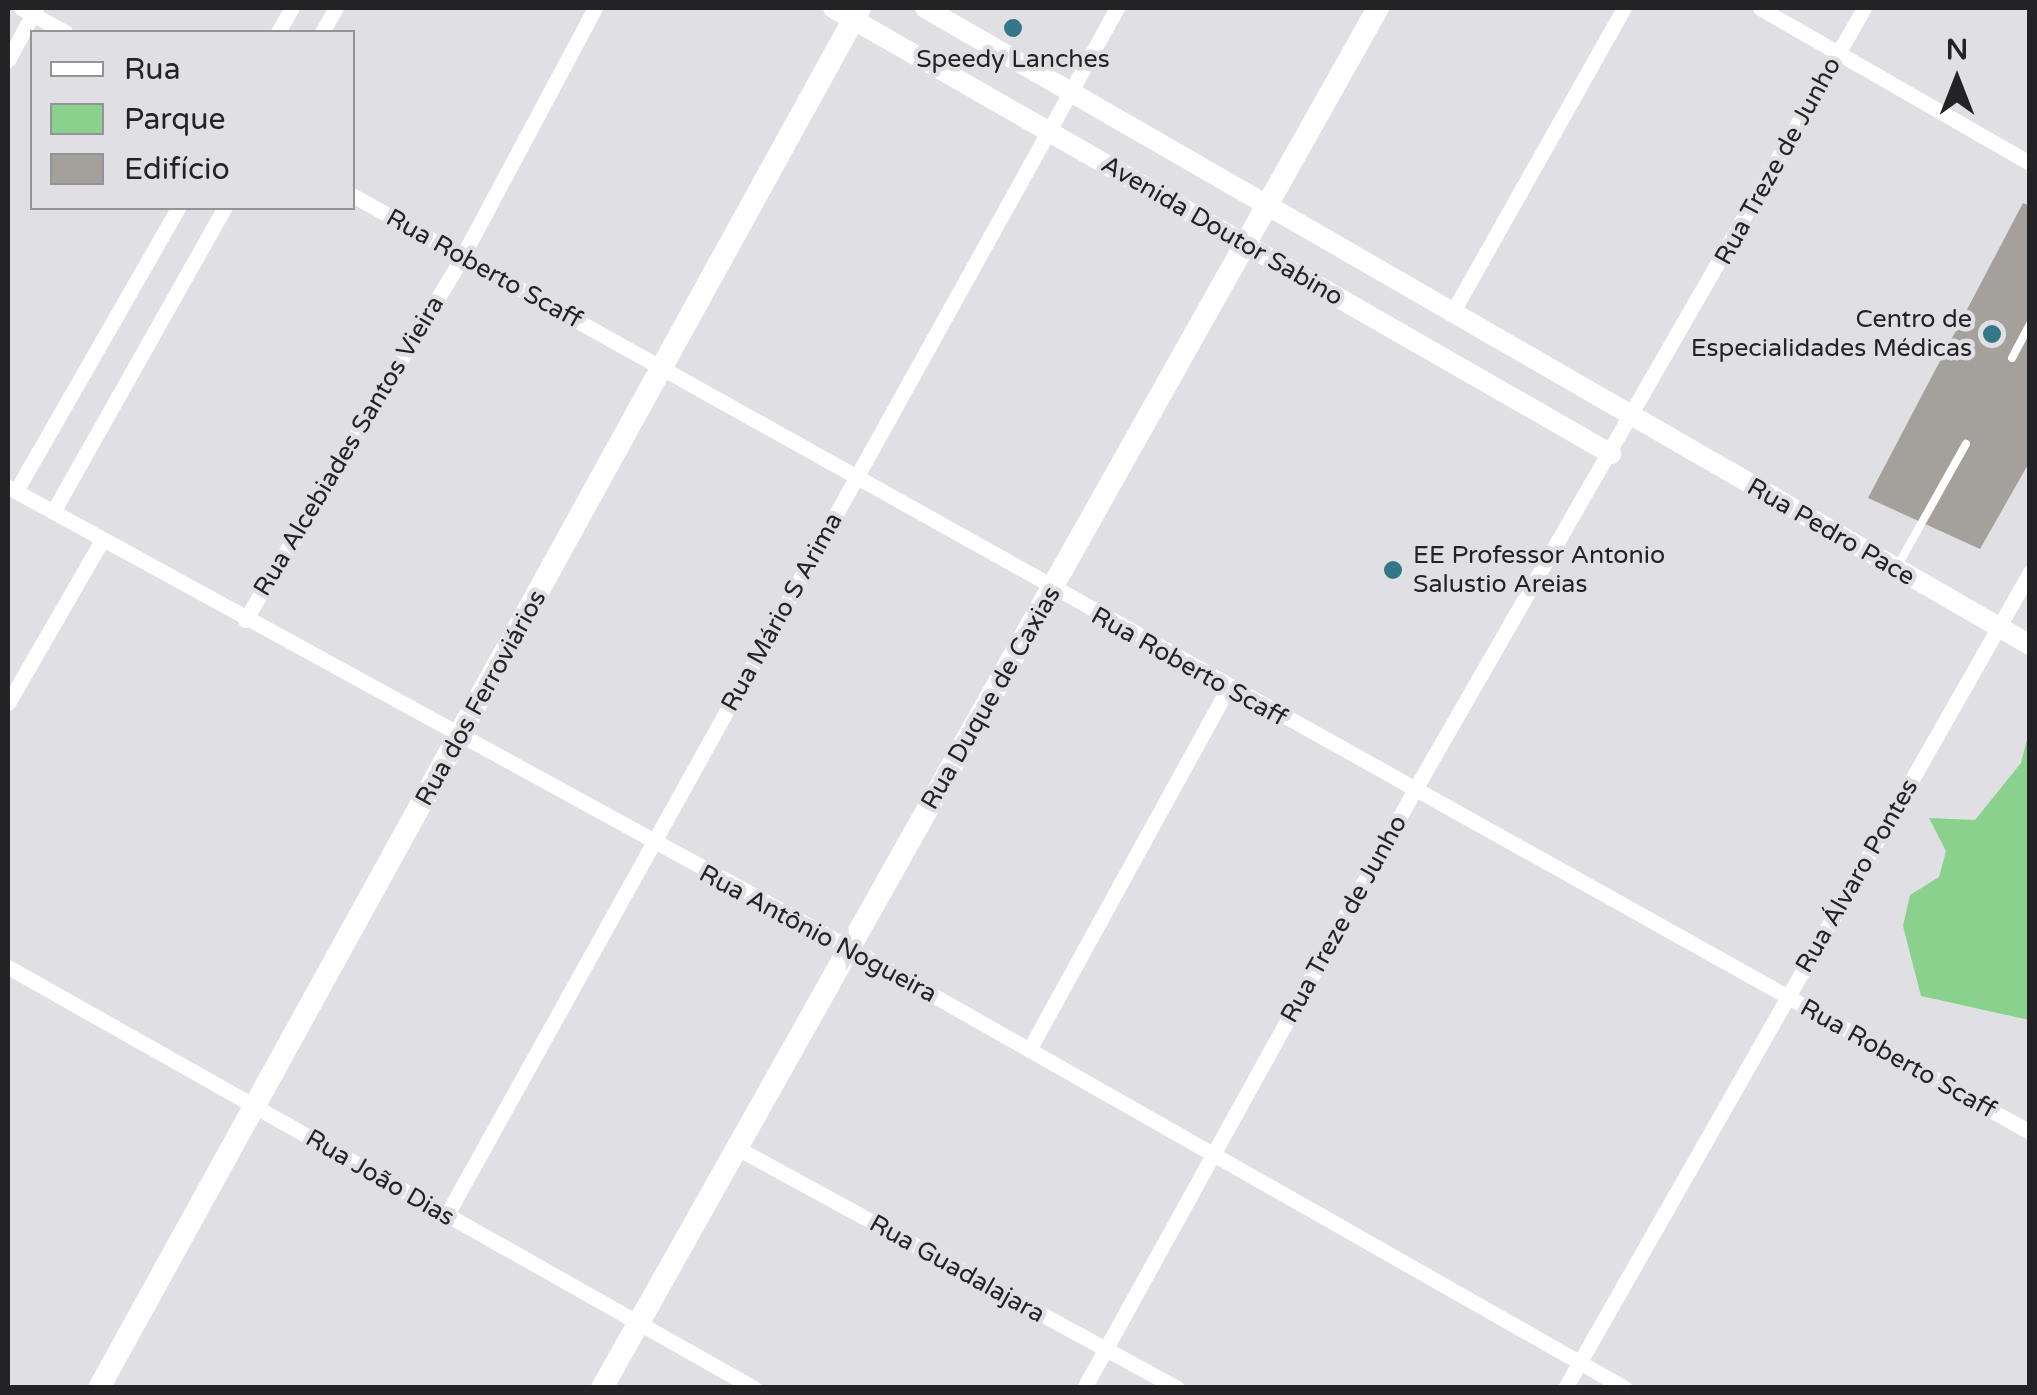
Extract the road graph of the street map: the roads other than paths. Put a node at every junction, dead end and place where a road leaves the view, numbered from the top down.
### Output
1 (292, 8) edge
2 (336, 8) edge
3 (595, 8) edge
4 (925, 8) edge
5 (1117, 8) edge
6 (1378, 8) edge
7 (1624, 8) edge
8 (1760, 8) edge
9 (1864, 8) edge
10 (30, 10) edge
11 (849, 12) edge
12 (62, 30) edge
13 (279, 30) edge
14 (323, 30) edge
15 (1839, 52) junction
16 (8, 60) edge
17 (1070, 92) junction
18 (1048, 131) junction
19 (2030, 163) edge
20 (355, 197) edge
21 (1266, 206) junction
22 (177, 210) edge
23 (223, 210) edge
24 (1243, 243) junction
25 (462, 257) junction
26 (1452, 314) junction
27 (2030, 324) edge
28 (2012, 358) dead end
29 (660, 368) junction
30 (1633, 419) junction
31 (1966, 444) dead end
32 (1611, 454) junction
33 (855, 479) junction
34 (12, 489) edge
35 (52, 512) junction
36 (102, 540) junction
37 (1896, 569) junction
38 (2030, 572) edge
39 (1051, 590) junction
40 (245, 620) junction
41 (1998, 628) junction
42 (2030, 645) edge
43 (1228, 688) junction
44 (8, 704) edge
45 (458, 739) junction
46 (1414, 791) junction
47 (652, 844) junction
48 (850, 948) junction
49 (8, 967) edge
50 (1787, 998) junction
51 (1029, 1050) junction
52 (254, 1107) junction
53 (2030, 1132) edge
54 (738, 1148) junction
55 (1214, 1157) junction
56 (446, 1216) junction
57 (639, 1323) junction
58 (1105, 1350) junction
59 (1580, 1362) junction
60 (99, 1388) edge
61 (602, 1388) edge
62 (754, 1388) edge
63 (1084, 1388) edge
64 (1178, 1388) edge
65 (1565, 1388) edge
66 (1625, 1388) edge

1 - 13 street
2 - 14 street
3 - 25 street, Rua Alcebiades Santos Vieira
4 - 17 street, Avenida Doutor Sabino
5 - 17 street, Rua Mário S Arima
6 - 21 main road, Rua Duque de Caxias
7 - 26 street
8 - 15 street
9 - 15 street, Rua Treze de Junho
10 - 12 street
10 - 16 street
11 - 18 street, Avenida Doutor Sabino
11 - 29 main road, Rua dos Ferroviários
15 - 19 street
15 - 30 street, Rua Treze de Junho
17 - 18 street, Rua Mário S Arima
17 - 21 street, Avenida Doutor Sabino
18 - 24 street, Avenida Doutor Sabino
18 - 33 street, Rua Mário S Arima
20 - 25 street, Rua Roberto Scaff
21 - 24 main road, Rua Duque de Caxias
21 - 26 street, Avenida Doutor Sabino
22 - 34 street
23 - 35 street
24 - 32 street, Avenida Doutor Sabino
24 - 39 main road, Rua Duque de Caxias
25 - 29 street, Rua Roberto Scaff
25 - 40 street, Rua Alcebiades Santos Vieira
26 - 30 street, Avenida Doutor Sabino
27 - 28 lane
29 - 33 street, Rua Roberto Scaff
29 - 45 main road, Rua dos Ferroviários
30 - 32 street, Rua Treze de Junho
30 - 37 street, Rua Pedro Pace
31 - 37 lane
32 - 46 street, Rua Treze de Junho
33 - 39 street, Rua Roberto Scaff
33 - 47 street, Rua Mário S Arima
34 - 35 street, Rua Antônio Nogueira
35 - 36 street, Rua Antônio Nogueira
36 - 40 street, Rua Antônio Nogueira
36 - 44 street
37 - 41 street, Rua Pedro Pace
38 - 41 street, Rua Álvaro Pontes
39 - 43 street, Rua Roberto Scaff
39 - 48 main road, Rua Duque de Caxias
40 - 45 street, Rua Antônio Nogueira
41 - 42 street, Rua Pedro Pace
41 - 50 street, Rua Álvaro Pontes
43 - 46 street, Rua Roberto Scaff
43 - 51 street
45 - 47 street, Rua Antônio Nogueira
45 - 52 main road, Rua dos Ferroviários
46 - 50 street, Rua Roberto Scaff
46 - 55 street, Rua Treze de Junho
47 - 48 street, Rua Antônio Nogueira
47 - 56 street, Rua Mário S Arima
48 - 51 street, Rua Antônio Nogueira
48 - 54 main road, Rua Duque de Caxias
49 - 52 street, Rua João Dias
50 - 53 street, Rua Roberto Scaff
50 - 59 street, Rua Álvaro Pontes
51 - 55 street, Rua Antônio Nogueira
52 - 56 street, Rua João Dias
52 - 60 main road, Rua dos Ferroviários
54 - 57 main road, Rua Duque de Caxias
54 - 58 street, Rua Guadalajara
55 - 58 street, Rua Treze de Junho
55 - 59 street, Rua Antônio Nogueira
56 - 57 street, Rua João Dias
57 - 61 main road, Rua Duque de Caxias
57 - 62 street, Rua João Dias
58 - 63 street, Rua Treze de Junho
58 - 64 street, Rua Guadalajara
59 - 65 street, Rua Álvaro Pontes
59 - 66 street, Rua Antônio Nogueira

